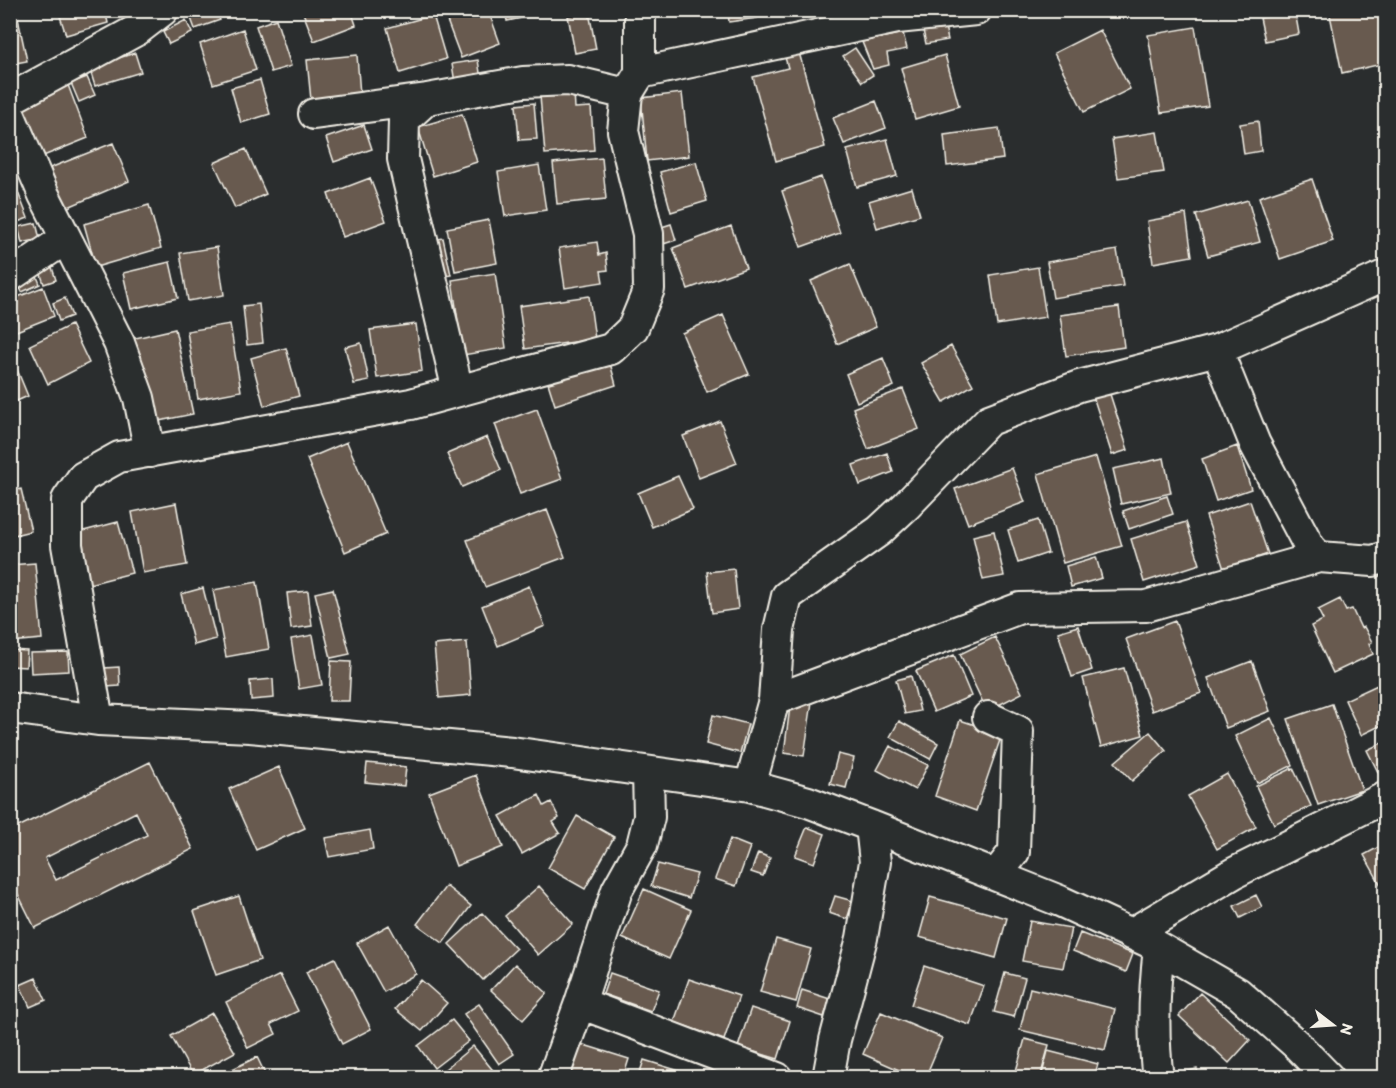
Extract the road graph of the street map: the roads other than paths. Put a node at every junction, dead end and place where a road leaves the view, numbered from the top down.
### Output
1 (163, 10) edge
2 (640, 10) edge
3 (976, 10) edge
4 (897, 14) edge
5 (633, 83) junction
6 (10, 99) edge
7 (427, 99) junction
8 (314, 114) dead end
9 (10, 116) edge
10 (65, 238) junction
11 (1386, 275) edge
12 (10, 276) edge
13 (1217, 350) junction
14 (458, 391) junction
15 (150, 452) junction
16 (1318, 557) junction
17 (1381, 565) edge
18 (774, 700) junction
19 (10, 708) edge
20 (988, 717) dead end
21 (98, 720) junction
22 (648, 772) junction
23 (750, 786) junction
24 (1386, 797) edge
25 (871, 826) junction
26 (996, 875) junction
27 (1131, 934) junction
28 (1160, 948) junction
29 (580, 1003) junction
30 (553, 1077) edge
31 (777, 1077) edge
32 (828, 1077) edge
33 (1158, 1077) edge
34 (1329, 1077) edge

1 - 6 street
2 - 5 street
3 - 4 street
4 - 5 street
5 - 7 street
5 - 14 street
7 - 8 street
7 - 14 street
9 - 10 street
10 - 12 street
10 - 15 street
11 - 13 street
13 - 16 street
13 - 18 street
14 - 15 street
15 - 21 street
16 - 17 street
16 - 18 street
18 - 23 street
19 - 21 street
20 - 26 street
21 - 22 street
22 - 23 street
22 - 29 street
23 - 25 street
24 - 27 street
25 - 26 street
25 - 32 street
26 - 27 street
27 - 28 street
28 - 33 street
28 - 34 street
29 - 30 street
29 - 31 street

